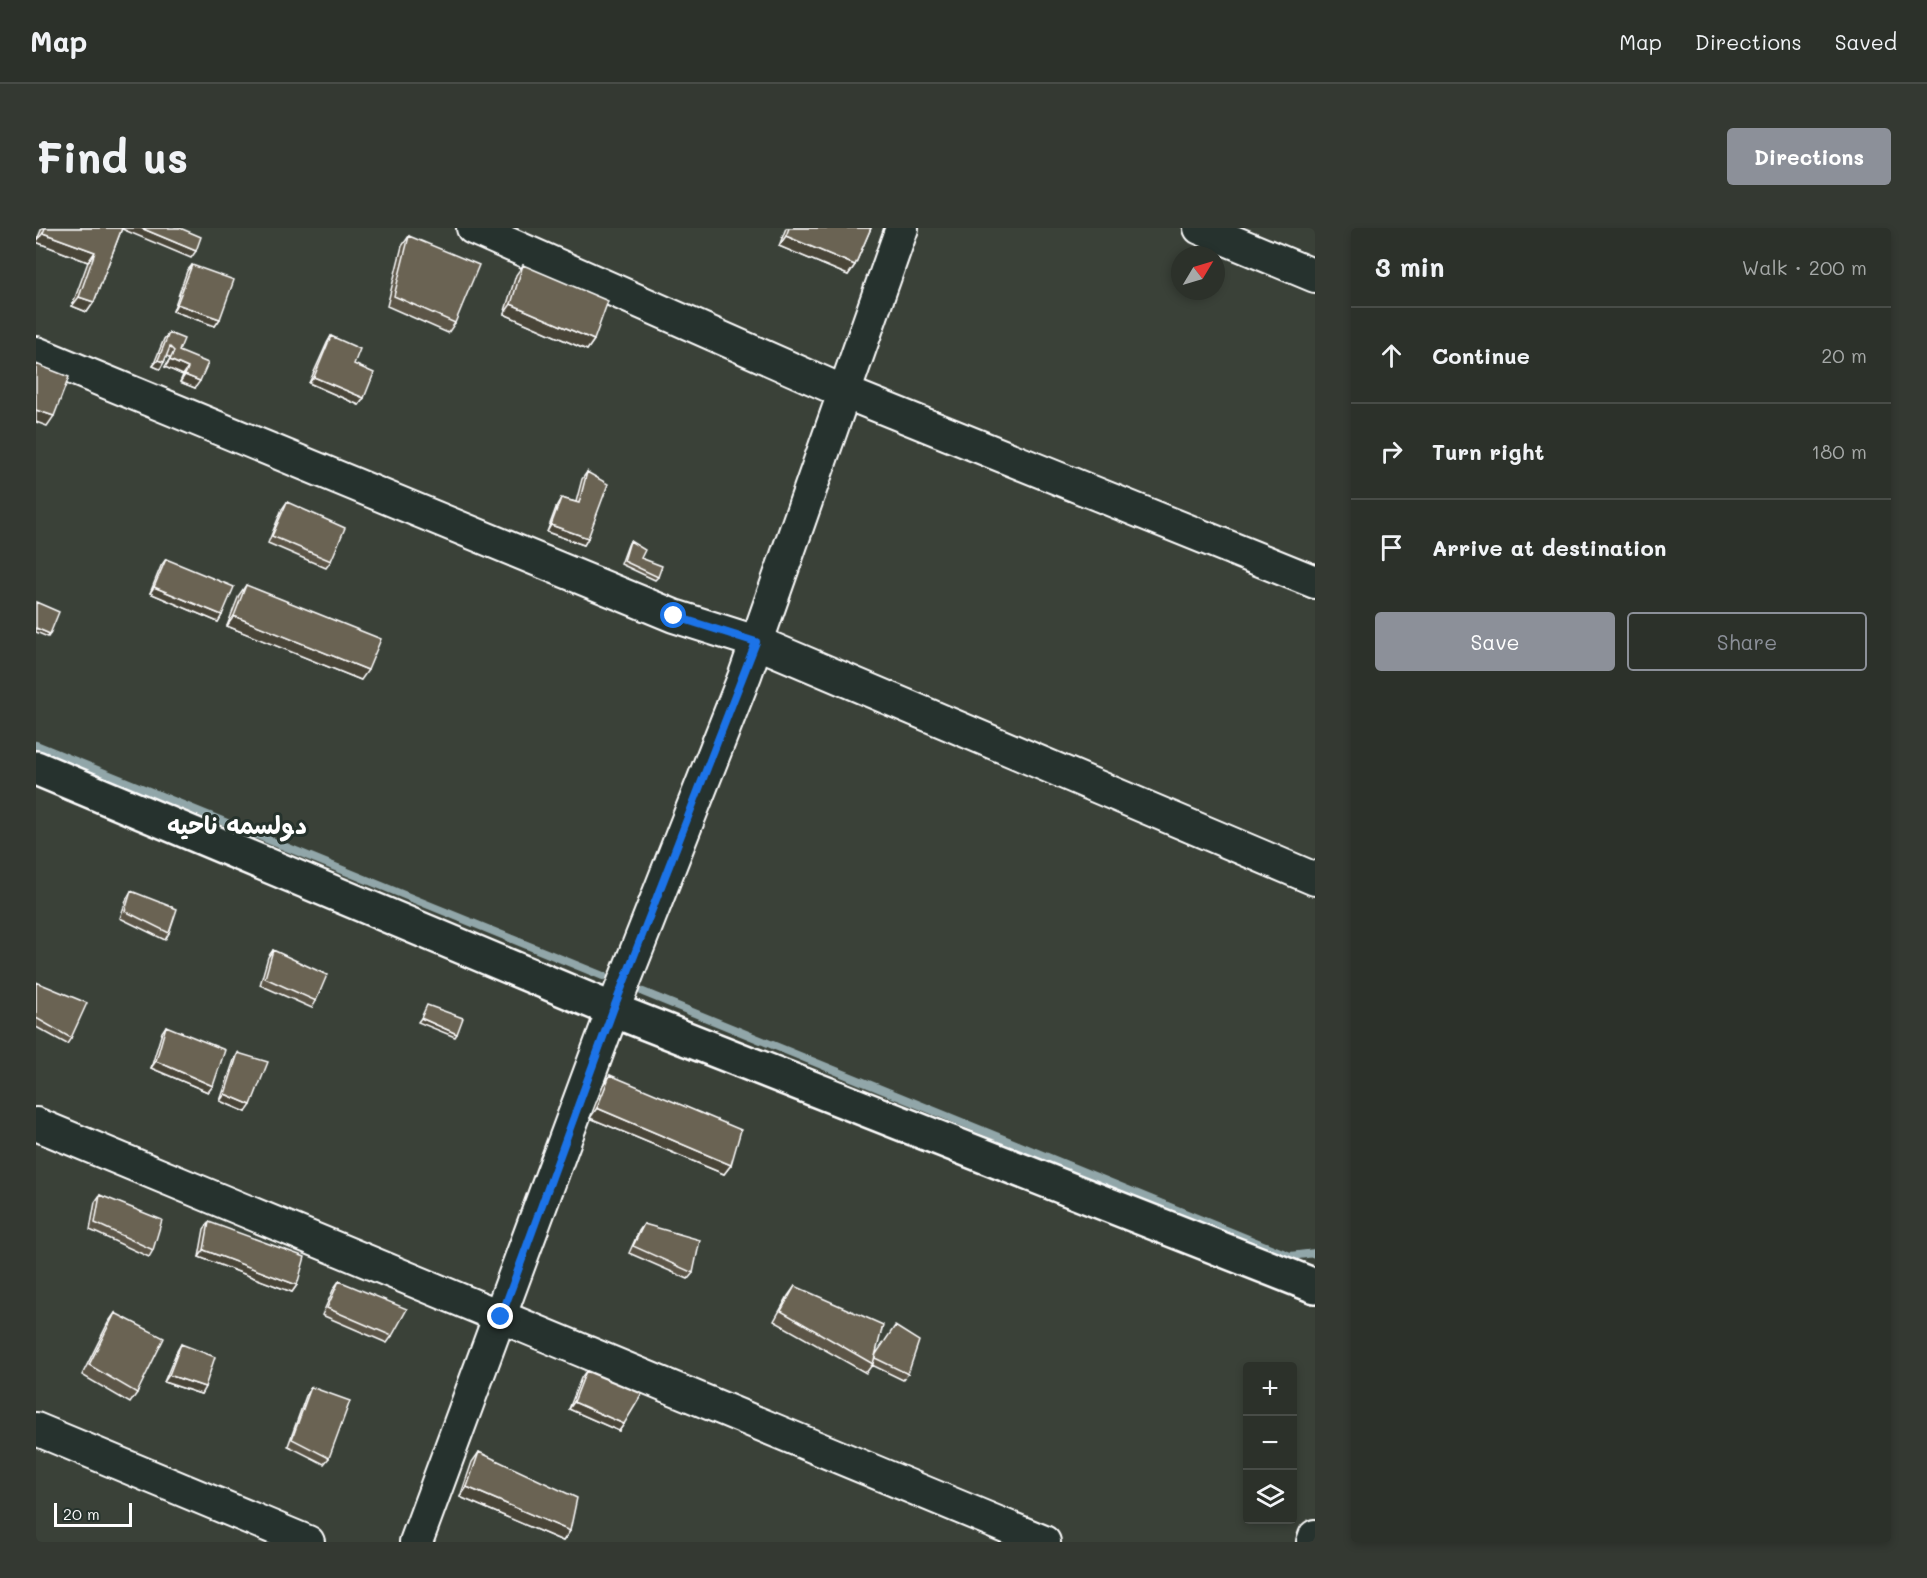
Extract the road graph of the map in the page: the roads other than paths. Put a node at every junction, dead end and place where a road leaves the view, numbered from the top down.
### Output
1 (473, 228) edge
2 (902, 228) edge
3 (1200, 228) edge
4 (1315, 276) edge
5 (36, 353) edge
6 (844, 392) junction
7 (1315, 582) edge
8 (756, 642) junction
9 (36, 768) edge
10 (1315, 879) edge
11 (613, 1010) junction
12 (36, 1124) edge
13 (1315, 1286) edge
14 (501, 1317) junction
15 (36, 1429) edge
16 (1315, 1536) edge
17 (308, 1542) edge
18 (416, 1542) edge
19 (1044, 1542) edge
20 (1313, 1542) edge

1 - 6 street
2 - 6 street
3 - 4 street
5 - 8 street
6 - 7 street
6 - 8 street
8 - 10 street
8 - 11 street
9 - 11 street
11 - 13 street
11 - 14 street
12 - 14 street
14 - 18 street
14 - 19 street
15 - 17 street
16 - 20 street

